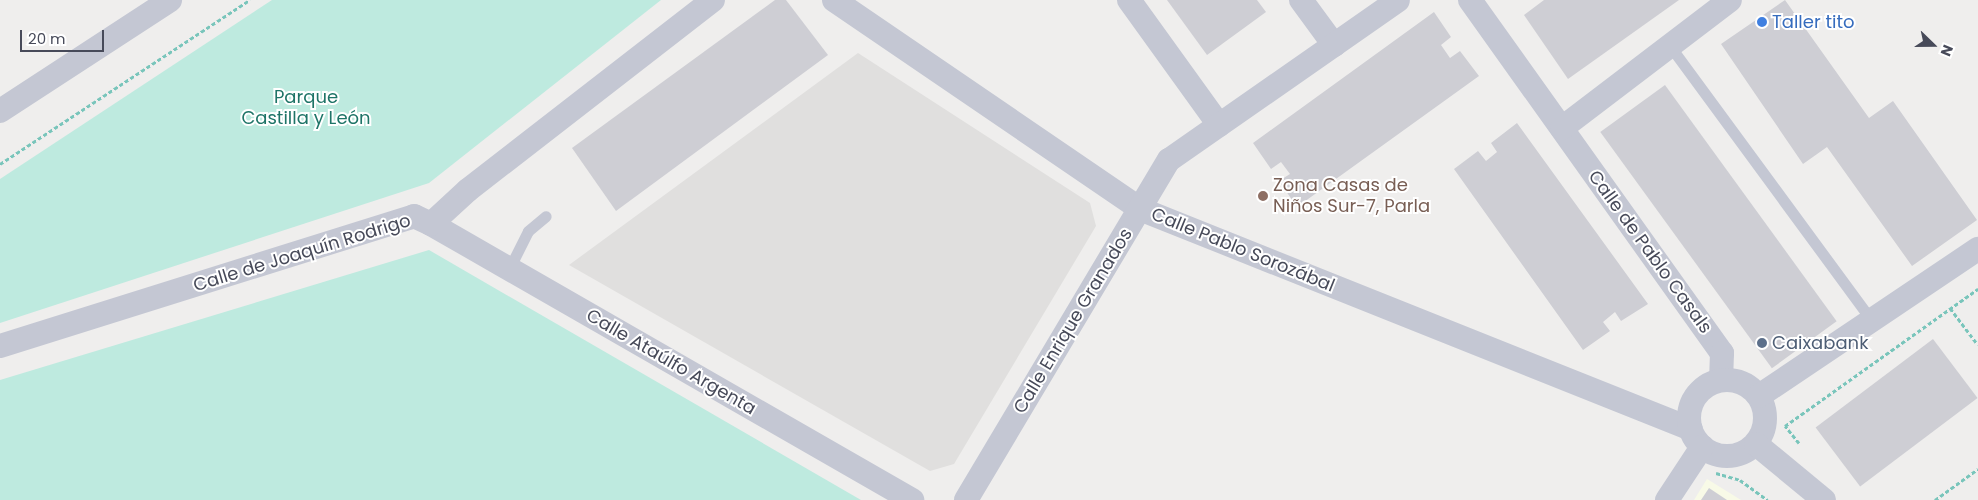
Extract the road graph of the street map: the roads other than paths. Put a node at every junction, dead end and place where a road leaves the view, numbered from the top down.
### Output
1 (170, 0) edge
2 (713, 0) edge
3 (834, 0) edge
4 (1129, 0) edge
5 (1301, 0) edge
6 (1398, 0) edge
7 (1470, 0) edge
8 (1730, 0) edge
9 (1334, 45) junction
10 (1670, 46) junction
11 (0, 111) edge
12 (1218, 125) junction
13 (1562, 128) junction
14 (1140, 209) junction
15 (546, 216) dead end
16 (431, 224) junction
17 (1978, 249) edge
18 (508, 269) junction
19 (1872, 320) junction
20 (0, 346) edge
21 (1721, 380) junction
22 (1759, 396) junction
23 (1697, 438) junction
24 (1756, 444) junction
25 (912, 500) edge
26 (966, 500) edge
27 (1667, 500) edge
28 (1824, 500) edge

1 - 11 street
2 - 16 street, Calle de Joaquín Rodrigo
3 - 14 street, Calle Pablo Sorozábal
4 - 12 street
5 - 9 street
6 - 9 street, Calle Enrique Granados
7 - 13 street, Calle de Pablo Casals
8 - 10 street
9 - 12 street, Calle Enrique Granados
10 - 13 street
10 - 19 lane
12 - 14 street, Calle Enrique Granados
13 - 21 street, Calle de Pablo Casals
14 - 23 street, Calle Pablo Sorozábal
14 - 26 street, Calle Enrique Granados
15 - 18 lane
16 - 18 street, Calle Ataúlfo Argenta
16 - 20 street, Calle de Joaquín Rodrigo
17 - 19 street
18 - 25 street, Calle Ataúlfo Argenta
19 - 22 street
21 - 22 street
21 - 23 street
22 - 24 street
23 - 24 street
23 - 27 street
24 - 28 street

